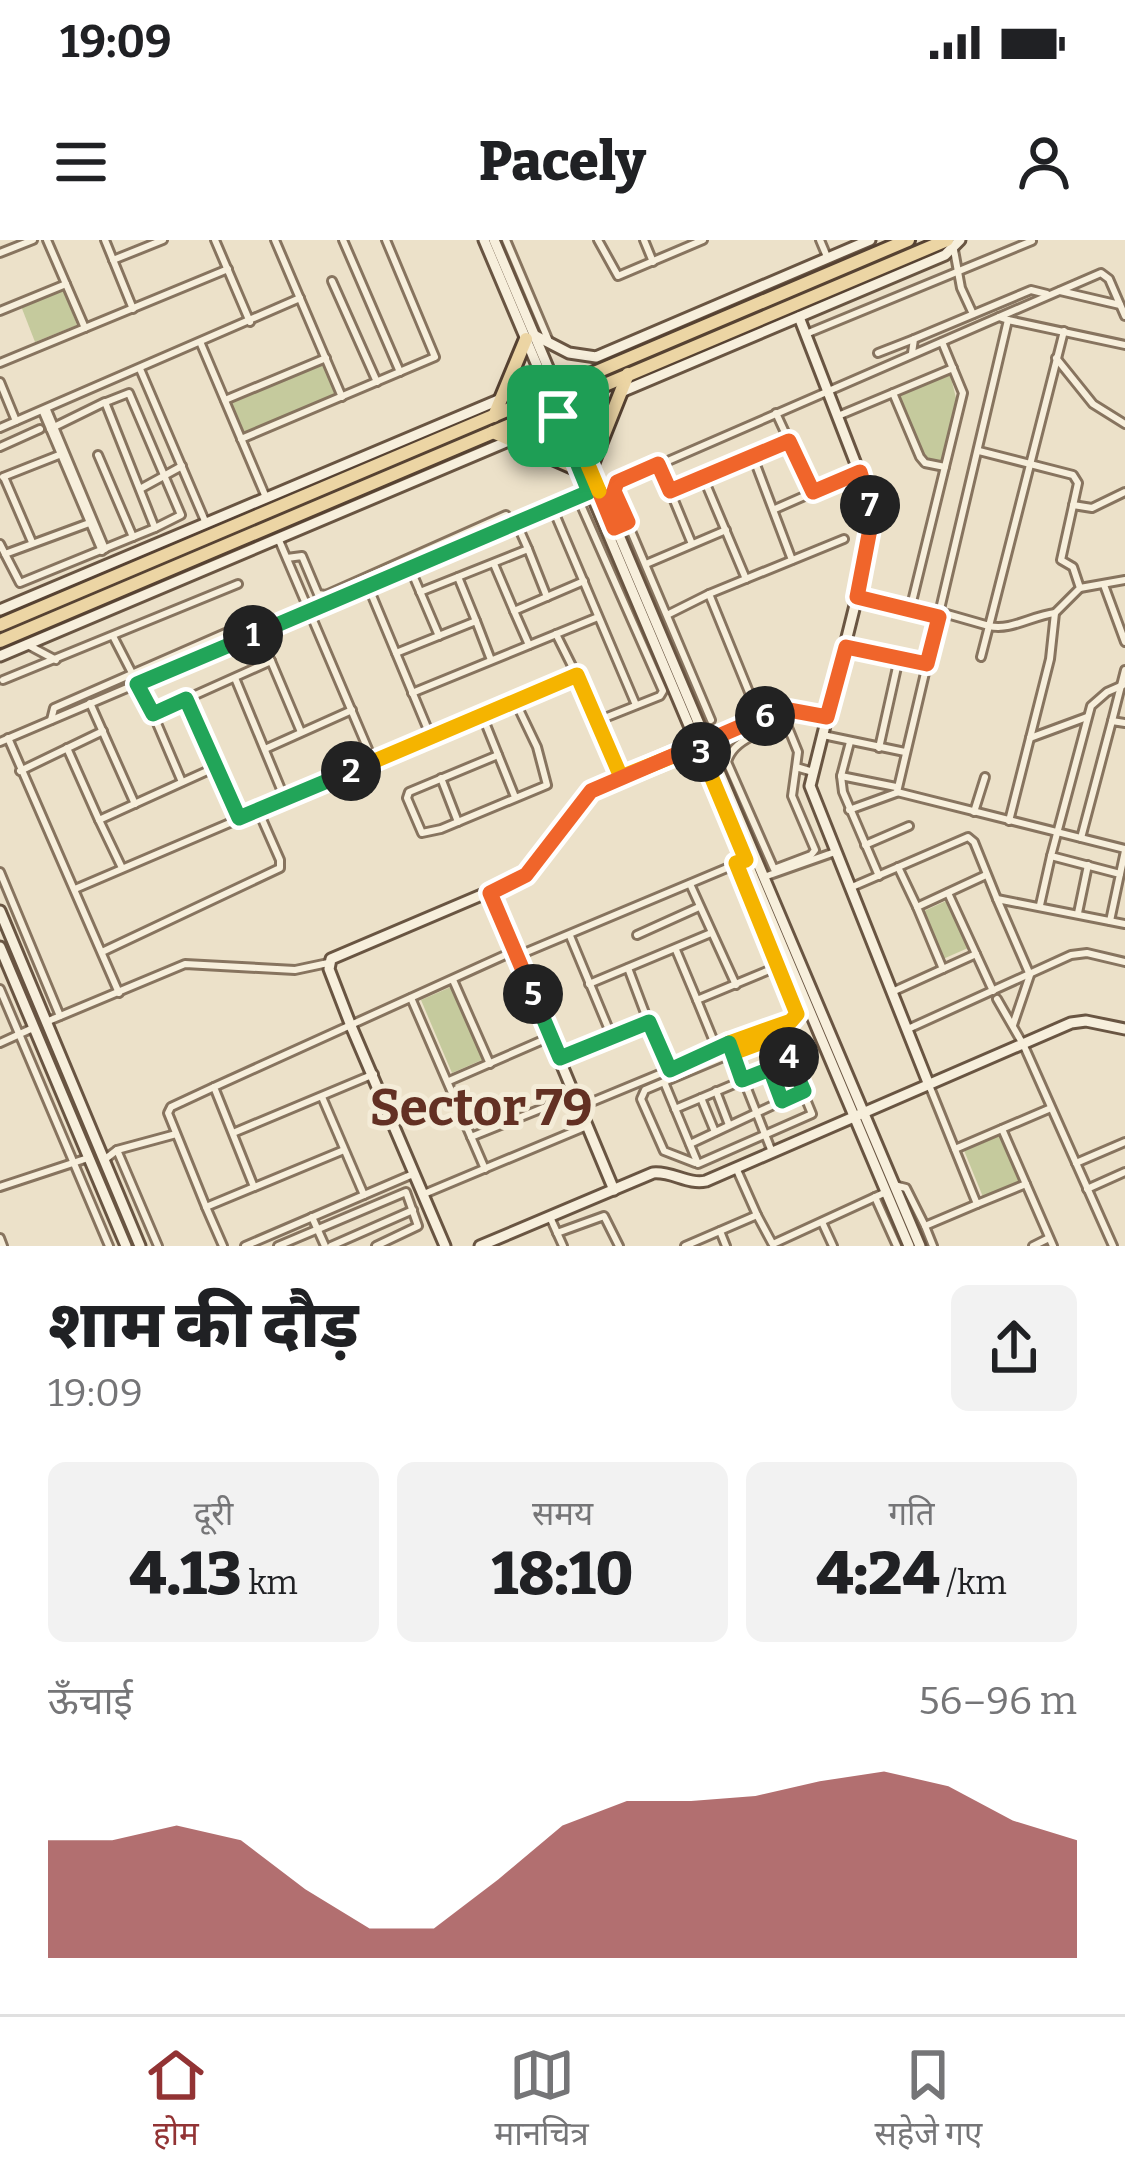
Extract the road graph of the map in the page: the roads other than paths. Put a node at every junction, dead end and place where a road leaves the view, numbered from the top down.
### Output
1 (33, 240) edge
2 (47, 240) edge
3 (105, 240) edge
4 (215, 240) edge
5 (343, 240) edge
6 (386, 240) edge
7 (484, 240) edge
8 (494, 240) edge
9 (506, 240) edge
10 (598, 240) edge
11 (644, 240) edge
12 (703, 240) edge
13 (820, 240) edge
14 (869, 240) edge
15 (908, 240) edge
16 (160, 241) edge
17 (278, 241) edge
18 (1032, 241) edge
19 (954, 243) edge
20 (0, 253) edge
21 (113, 260) junction
22 (653, 262) junction
23 (830, 265) junction
24 (228, 269) junction
25 (959, 272) junction
26 (332, 280) dead end
27 (66, 284) junction
28 (1056, 290) junction
29 (1047, 294) junction
30 (300, 298) junction
31 (1120, 305) junction
32 (133, 308) junction
33 (0, 310) edge
34 (973, 314) junction
35 (1125, 316) edge
36 (799, 317) junction
37 (1003, 319) junction
38 (250, 322) junction
39 (85, 328) junction
40 (1064, 331) junction
41 (806, 334) junction
42 (530, 337) junction
43 (914, 339) junction
44 (942, 341) junction
45 (201, 343) junction
46 (549, 343) junction
47 (1125, 345) edge
48 (878, 353) dead end
49 (912, 353) junction
50 (326, 358) junction
51 (1057, 358) junction
52 (659, 361) junction
53 (0, 363) edge
54 (678, 368) junction
55 (952, 368) junction
56 (140, 369) junction
57 (400, 372) junction
58 (628, 374) junction
59 (0, 382) edge
60 (377, 382) junction
61 (828, 390) junction
62 (621, 392) junction
63 (893, 393) junction
64 (343, 398) junction
65 (556, 398) junction
66 (501, 399) junction
67 (225, 400) junction
68 (105, 402) junction
69 (45, 411) junction
70 (776, 413) junction
71 (494, 416) junction
72 (838, 416) junction
73 (16, 422) junction
74 (1125, 424) edge
75 (0, 428) edge
76 (48, 428) junction
77 (426, 429) junction
78 (492, 432) junction
79 (242, 439) junction
80 (511, 440) junction
81 (789, 441) junction
82 (442, 446) junction
83 (0, 447) edge
84 (979, 451) junction
85 (63, 454) junction
86 (98, 454) dead end
87 (753, 456) junction
88 (658, 464) junction
89 (1028, 465) junction
90 (946, 468) junction
91 (437, 470) junction
92 (585, 470) junction
93 (183, 471) junction
94 (860, 472) junction
95 (2, 477) edge
96 (703, 477) junction
97 (165, 479) junction
98 (140, 489) junction
99 (670, 491) junction
100 (813, 492) junction
101 (1125, 492) edge
102 (583, 494) junction
103 (266, 495) junction
104 (1073, 506) junction
105 (552, 507) junction
106 (775, 508) junction
107 (506, 515) dead end
108 (205, 520) junction
109 (92, 522) junction
110 (516, 522) junction
111 (628, 522) junction
112 (487, 523) junction
113 (155, 528) junction
114 (614, 528) junction
115 (726, 530) junction
116 (492, 532) junction
117 (133, 537) junction
118 (278, 537) junction
119 (844, 539) dead end
120 (32, 542) junction
121 (0, 544) edge
122 (692, 544) junction
123 (528, 549) junction
124 (104, 550) junction
125 (4, 554) junction
126 (287, 558) junction
127 (792, 560) junction
128 (494, 563) junction
129 (646, 564) junction
130 (410, 568) junction
131 (458, 577) junction
132 (746, 579) junction
133 (1125, 580) edge
134 (584, 581) junction
135 (238, 584) dead end
136 (1105, 585) junction
137 (368, 586) junction
138 (1080, 588) junction
139 (421, 592) junction
140 (709, 594) junction
141 (547, 597) junction
142 (857, 597) junction
143 (0, 610) edge
144 (310, 610) junction
145 (910, 610) junction
146 (514, 611) junction
147 (1055, 613) junction
148 (667, 615) junction
149 (939, 615) junction
150 (599, 616) junction
151 (476, 621) junction
152 (246, 624) dead end
153 (0, 625) edge
154 (989, 626) junction
155 (256, 634) junction
156 (556, 634) junction
157 (440, 636) junction
158 (6, 638) edge
159 (114, 638) junction
160 (1125, 642) edge
161 (26, 644) junction
162 (529, 645) junction
163 (846, 647) junction
164 (396, 653) junction
165 (0, 656) edge
166 (981, 657) dead end
167 (899, 658) junction
168 (655, 659) junction
169 (56, 660) junction
170 (271, 661) junction
171 (491, 661) junction
172 (927, 664) junction
173 (1125, 670) edge
174 (131, 674) junction
175 (577, 675) junction
176 (236, 677) junction
177 (3, 680) dead end
178 (137, 684) junction
179 (1123, 685) edge
180 (697, 686) junction
181 (683, 692) junction
182 (412, 693) junction
183 (186, 699) junction
184 (515, 701) junction
185 (91, 703) junction
186 (637, 705) junction
187 (352, 710) junction
188 (153, 714) junction
189 (482, 716) junction
190 (827, 717) junction
191 (1087, 717) junction
192 (711, 719) dead end
193 (760, 719) junction
194 (51, 720) junction
195 (597, 721) junction
196 (1112, 722) junction
197 (1125, 723) edge
198 (103, 731) junction
199 (301, 732) junction
200 (823, 735) junction
201 (431, 737) junction
202 (1030, 738) junction
203 (4, 740) edge
204 (850, 742) junction
205 (702, 745) junction
206 (67, 748) junction
207 (880, 748) junction
208 (265, 749) junction
209 (905, 752) junction
210 (498, 755) junction
211 (373, 761) junction
212 (216, 767) junction
213 (796, 767) junction
214 (20, 771) junction
215 (813, 772) junction
216 (841, 776) junction
217 (621, 777) junction
218 (985, 777) dead end
219 (441, 778) junction
220 (182, 782) junction
221 (897, 790) junction
222 (515, 797) junction
223 (285, 799) junction
224 (135, 804) junction
225 (258, 810) junction
226 (849, 810) junction
227 (974, 812) junction
228 (239, 818) junction
229 (99, 820) junction
230 (1009, 821) junction
231 (458, 822) junction
232 (909, 826) dead end
233 (1056, 832) junction
234 (1081, 838) junction
235 (865, 845) junction
236 (1125, 850) edge
237 (835, 852) junction
238 (1051, 856) junction
239 (741, 862) junction
240 (1088, 865) junction
241 (898, 867) junction
242 (122, 868) junction
243 (1120, 874) junction
244 (986, 875) junction
245 (1, 876) edge
246 (879, 876) junction
247 (764, 877) junction
248 (689, 883) junction
249 (849, 888) junction
250 (75, 889) junction
251 (490, 893) junction
252 (948, 893) junction
253 (997, 899) junction
254 (1040, 905) junction
255 (699, 907) junction
256 (917, 907) junction
257 (0, 911) edge
258 (1078, 913) junction
259 (1110, 921) junction
260 (1125, 924) edge
261 (4, 932) edge
262 (711, 933) junction
263 (570, 934) junction
264 (638, 935) dead end
265 (0, 947) edge
266 (676, 950) junction
267 (102, 952) junction
268 (515, 953) junction
269 (976, 954) junction
270 (1125, 962) edge
271 (328, 963) junction
272 (779, 966) junction
273 (628, 968) junction
274 (943, 969) junction
275 (1030, 975) junction
276 (453, 980) junction
277 (589, 984) junction
278 (736, 985) junction
279 (0, 989) edge
280 (892, 992) junction
281 (120, 994) junction
282 (995, 995) junction
283 (411, 998) junction
284 (698, 1000) junction
285 (60, 1016) junction
286 (814, 1019) junction
287 (791, 1021) junction
288 (46, 1022) junction
289 (649, 1022) junction
290 (1013, 1024) junction
291 (351, 1026) junction
292 (34, 1028) junction
293 (1125, 1029) edge
294 (908, 1030) junction
295 (20, 1035) junction
296 (551, 1036) junction
297 (611, 1037) junction
298 (0, 1043) edge
299 (729, 1043) junction
300 (1024, 1046) junction
301 (717, 1048) junction
302 (733, 1053) junction
303 (560, 1058) junction
304 (789, 1058) junction
305 (490, 1064) junction
306 (770, 1069) junction
307 (670, 1070) junction
308 (374, 1074) junction
309 (742, 1080) junction
310 (449, 1081) junction
311 (664, 1082) junction
312 (929, 1085) junction
313 (214, 1087) junction
314 (716, 1091) junction
315 (804, 1091) junction
316 (576, 1095) junction
317 (322, 1097) junction
318 (701, 1098) junction
319 (782, 1101) junction
320 (582, 1106) junction
321 (1051, 1108) junction
322 (675, 1109) junction
323 (756, 1114) junction
324 (859, 1116) junction
325 (589, 1125) junction
326 (729, 1125) junction
327 (1002, 1129) junction
328 (715, 1132) junction
329 (233, 1133) junction
330 (176, 1134) junction
331 (471, 1137) junction
332 (765, 1137) junction
333 (1125, 1142) edge
334 (690, 1144) junction
335 (956, 1149) junction
336 (117, 1150) junction
337 (344, 1150) junction
338 (772, 1153) junction
339 (90, 1158) junction
340 (104, 1160) junction
341 (698, 1163) junction
342 (1076, 1163) junction
343 (72, 1164) junction
344 (735, 1167) junction
345 (485, 1169) junction
346 (1125, 1172) edge
347 (416, 1173) junction
348 (1026, 1184) junction
349 (0, 1187) edge
350 (254, 1187) junction
351 (614, 1190) junction
352 (1087, 1190) junction
353 (885, 1192) junction
354 (424, 1194) junction
355 (364, 1196) junction
356 (977, 1204) junction
357 (206, 1207) junction
358 (413, 1210) junction
359 (757, 1215) junction
360 (313, 1217) junction
361 (550, 1217) junction
362 (822, 1222) junction
363 (925, 1226) junction
364 (317, 1229) junction
365 (720, 1231) junction
366 (557, 1233) junction
367 (1051, 1242) edge
368 (773, 1245) edge
369 (109, 1246) edge
370 (126, 1246) edge
371 (140, 1246) edge
372 (158, 1246) edge
373 (223, 1246) edge
374 (245, 1246) edge
375 (278, 1246) edge
376 (328, 1246) edge
377 (376, 1246) edge
378 (446, 1246) edge
379 (479, 1246) edge
380 (562, 1246) edge
381 (619, 1246) edge
382 (685, 1246) edge
383 (726, 1246) edge
384 (832, 1246) edge
385 (897, 1246) edge
386 (909, 1246) edge
387 (920, 1246) edge
388 (933, 1246) edge
389 (1033, 1246) edge
390 (1113, 1246) edge

1 - 20 street
2 - 27 street
3 - 21 street
4 - 24 street
5 - 57 street
6 - 57 street
7 - 42 street
8 - 42 street
9 - 46 street
10 - 22 street
11 - 22 street
12 - 22 street
13 - 23 street
14 - 23 street
15 - 23 main road
16 - 21 street
17 - 30 street
18 - 25 street
19 - 25 street
19 - 36 street
19 - 52 main road
21 - 32 street
23 - 46 street
23 - 65 main road
24 - 32 street
24 - 38 street
25 - 34 street
25 - 41 street
26 - 60 street
27 - 33 street
27 - 39 street
28 - 29 street
28 - 31 street
28 - 31 street
29 - 34 street
29 - 37 street
30 - 38 street
30 - 50 street
31 - 35 street
32 - 39 street
34 - 43 street
36 - 41 street
36 - 54 street
37 - 40 street
37 - 44 street
37 - 84 street
38 - 45 street
39 - 53 street
40 - 47 street
40 - 51 street
41 - 61 street
42 - 46 street
42 - 65 street
42 - 66 main road
43 - 48 street
43 - 49 street
44 - 49 street
44 - 55 street
45 - 56 street
45 - 67 street
49 - 61 street
50 - 64 street
50 - 67 street
51 - 74 street
51 - 89 street
52 - 54 main road
52 - 58 main road
54 - 62 street
55 - 63 street
55 - 90 street
56 - 69 street
56 - 93 street
57 - 60 street
58 - 62 main road
58 - 65 main road
59 - 73 street
60 - 64 street
61 - 70 street
61 - 72 street
62 - 92 main road
63 - 72 street
63 - 90 street
64 - 79 street
65 - 71 main road
65 - 78 main road
65 - 92 street
66 - 71 main road
66 - 77 street
67 - 79 street
68 - 76 street
68 - 97 street
68 - 98 street
69 - 73 street
69 - 76 street
70 - 81 street
70 - 88 street
71 - 82 main road
72 - 94 street
73 - 75 street
76 - 83 street
76 - 85 street
77 - 82 main road
77 - 103 street
78 - 80 main road
78 - 82 main road
79 - 103 street
80 - 91 street
80 - 92 main road
81 - 87 street
81 - 100 street
82 - 91 main road
82 - 153 main road
82 - 158 main road
84 - 89 street
84 - 149 street
85 - 95 street
85 - 109 street
86 - 117 street
87 - 96 street
87 - 106 street
88 - 99 street
88 - 111 street
89 - 104 street
89 - 154 street
90 - 145 street
91 - 118 street
92 - 102 street
92 - 114 street
93 - 97 street
93 - 108 street
94 - 100 street
94 - 142 street
95 - 120 street
96 - 99 street
96 - 115 street
97 - 98 street
97 - 113 street
98 - 113 street
99 - 122 street
100 - 106 street
101 - 104 street
102 - 105 street
102 - 168 street
103 - 108 street
104 - 138 street
105 - 110 street
105 - 134 street
106 - 127 street
107 - 112 street
108 - 143 street
109 - 120 street
109 - 124 street
110 - 116 street
110 - 123 street
111 - 114 street
111 - 129 street
112 - 116 street
112 - 126 street
113 - 117 street
114 - 181 street
115 - 122 street
115 - 132 street
116 - 130 street
117 - 124 street
118 - 126 street
118 - 161 street
119 - 127 street
120 - 125 street
121 - 125 street
122 - 129 street
123 - 128 street
123 - 141 street
124 - 125 street
126 - 144 street
127 - 132 street
128 - 131 street
128 - 146 street
129 - 148 street
130 - 137 street
130 - 139 street
131 - 139 street
131 - 151 street
132 - 140 street
133 - 136 street
134 - 141 street
134 - 150 street
135 - 159 street
136 - 138 street
136 - 160 street
137 - 144 street
137 - 164 street
138 - 147 street
139 - 157 street
140 - 148 street
140 - 193 street
141 - 146 street
142 - 145 street
142 - 163 street
144 - 155 street
144 - 187 street
145 - 149 street
146 - 162 street
147 - 154 street
147 - 202 street
148 - 180 street
149 - 154 street
149 - 172 street
150 - 156 street
150 - 186 street
151 - 157 street
151 - 171 street
152 - 174 street
154 - 166 street
155 - 170 street
155 - 178 street
156 - 162 street
156 - 175 street
157 - 164 street
158 - 161 street
159 - 169 street
159 - 174 street
161 - 165 street
161 - 169 street
162 - 171 street
163 - 167 street
163 - 190 street
164 - 182 street
167 - 172 street
167 - 207 street
168 - 186 street
168 - 205 street
169 - 177 street
170 - 176 street
170 - 199 street
171 - 182 street
172 - 209 street
173 - 179 street
174 - 178 street
174 - 194 street
175 - 184 street
175 - 195 street
176 - 183 street
176 - 208 street
178 - 185 street
178 - 188 street
179 - 191 street
179 - 196 street
180 - 181 street
180 - 192 street
181 - 205 street
182 - 201 street
183 - 188 street
183 - 212 street
184 - 189 street
184 - 222 street
185 - 194 street
185 - 198 street
186 - 195 street
187 - 199 street
187 - 211 street
188 - 220 street
189 - 201 street
189 - 210 street
190 - 193 street
190 - 200 street
191 - 202 street
191 - 233 street
193 - 205 street
194 - 203 street
195 - 217 street
196 - 197 street
196 - 234 street
198 - 206 street
198 - 224 street
199 - 208 street
200 - 204 street
200 - 215 street
201 - 211 street
202 - 230 street
203 - 214 street
204 - 207 street
204 - 216 street
205 - 217 street
205 - 239 street
205 - 247 street
206 - 214 street
206 - 229 street
207 - 209 street
208 - 223 street
209 - 221 street
210 - 219 street
210 - 222 street
211 - 223 street
212 - 220 street
212 - 228 street
213 - 213 street
213 - 215 street
214 - 250 street
215 - 237 street
216 - 221 street
216 - 226 street
217 - 251 street
218 - 227 street
219 - 231 street
219 - 231 street
220 - 224 street
221 - 226 street
221 - 227 street
222 - 231 street
223 - 225 street
224 - 229 street
225 - 228 street
225 - 267 street
226 - 235 street
227 - 230 street
228 - 242 street
229 - 242 street
230 - 233 street
232 - 235 street
233 - 234 street
233 - 238 street
234 - 236 street
235 - 246 street
236 - 243 street
237 - 247 street
237 - 249 street
238 - 240 street
238 - 254 street
239 - 248 street
239 - 272 street
239 - 286 street
240 - 243 street
240 - 258 street
241 - 244 street
241 - 246 street
241 - 256 street
242 - 250 street
243 - 259 street
244 - 252 street
244 - 253 street
245 - 285 street
246 - 249 street
247 - 324 street
248 - 255 street
248 - 263 street
249 - 280 street
250 - 267 street
251 - 268 street
251 - 271 street
252 - 256 street
252 - 269 street
253 - 254 street
253 - 275 street
254 - 258 street
255 - 262 street
255 - 264 street
256 - 274 street
257 - 261 street
258 - 259 street
259 - 260 street
261 - 288 street
262 - 266 street
262 - 278 street
263 - 268 street
263 - 277 street
265 - 292 street
266 - 273 street
266 - 284 street
267 - 281 street
268 - 276 street
268 - 296 street
269 - 274 street
269 - 282 street
270 - 275 street
271 - 281 street
271 - 291 street
272 - 278 street
272 - 287 street
273 - 277 street
273 - 289 street
274 - 280 street
275 - 282 street
275 - 290 street
276 - 283 street
276 - 305 street
277 - 297 street
278 - 284 street
279 - 295 street
280 - 294 street
281 - 285 street
282 - 290 street
282 - 294 street
283 - 291 street
283 - 310 street
284 - 301 street
285 - 288 street
286 - 287 street
286 - 324 street
287 - 299 street
288 - 292 street
288 - 340 street
289 - 297 street
289 - 307 street
290 - 300 street
291 - 308 street
291 - 313 street
292 - 295 street
292 - 339 street
293 - 300 street
294 - 312 street
295 - 298 street
295 - 343 street
296 - 303 street
296 - 305 street
297 - 303 street
299 - 301 street
299 - 302 street
300 - 312 street
300 - 321 street
301 - 307 street
302 - 304 street
302 - 309 street
302 - 311 street
303 - 316 street
304 - 306 street
304 - 315 street
305 - 310 street
306 - 309 street
306 - 319 street
307 - 320 street
308 - 317 street
308 - 347 street
309 - 314 street
309 - 323 street
310 - 331 street
311 - 322 street
311 - 341 street
312 - 324 street
312 - 335 street
313 - 329 street
313 - 330 street
314 - 318 street
314 - 326 street
315 - 319 street
315 - 332 street
316 - 320 street
316 - 331 street
317 - 329 street
317 - 337 street
318 - 322 street
318 - 328 street
319 - 323 street
320 - 325 street
321 - 327 street
321 - 342 street
322 - 334 street
323 - 326 street
323 - 332 street
324 - 338 street
324 - 353 street
325 - 345 street
325 - 351 street
326 - 328 street
327 - 335 street
327 - 348 street
328 - 334 street
329 - 350 street
330 - 336 street
330 - 357 street
331 - 345 street
332 - 338 street
332 - 341 street
333 - 342 street
334 - 341 street
335 - 356 street
336 - 340 street
336 - 372 street
337 - 350 street
337 - 355 street
338 - 344 street
339 - 343 street
339 - 370 street
340 - 371 street
342 - 352 street
343 - 349 street
343 - 369 street
344 - 351 street
344 - 359 street
345 - 354 street
346 - 352 street
347 - 354 street
347 - 355 street
348 - 356 street
348 - 367 street
350 - 357 street
351 - 361 street
352 - 390 street
353 - 362 street
353 - 363 street
353 - 385 street
353 - 386 street
353 - 387 street
354 - 378 street
355 - 360 street
356 - 363 street
357 - 373 street
358 - 364 street
358 - 376 street
358 - 377 street
359 - 365 street
359 - 368 street
360 - 364 street
360 - 374 street
361 - 366 street
361 - 379 street
362 - 368 street
362 - 384 street
363 - 388 street
364 - 375 street
364 - 376 street
365 - 382 street
365 - 383 street
366 - 380 street
366 - 381 street
367 - 389 street

